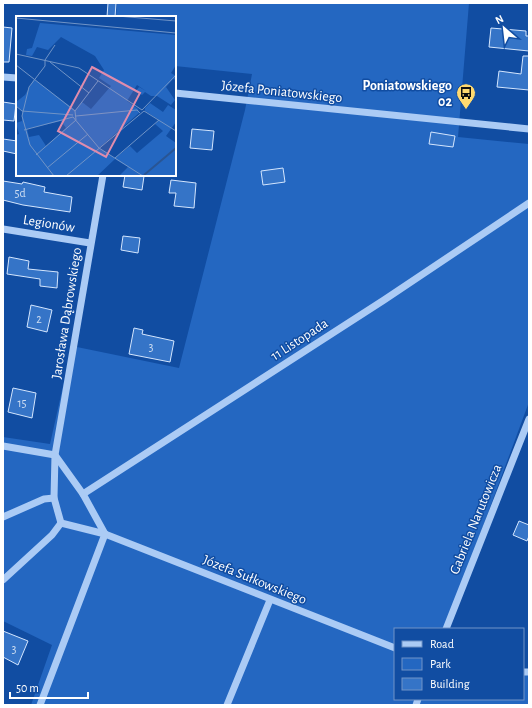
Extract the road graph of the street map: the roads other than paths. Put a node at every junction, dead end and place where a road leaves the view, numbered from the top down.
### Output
1 (3, 77) edge
2 (16, 78) edge
3 (176, 93) edge
4 (529, 129) edge
5 (103, 176) edge
6 (529, 203) edge
7 (3, 229) edge
8 (90, 243) junction
9 (529, 419) edge
10 (3, 446) edge
11 (56, 455) junction
12 (83, 494) junction
13 (54, 498) junction
14 (3, 518) edge
15 (61, 523) junction
16 (105, 534) junction
17 (3, 580) edge
18 (270, 600) junction
19 (446, 628) edge
20 (394, 648) edge
21 (40, 705) edge
22 (227, 705) edge

1 - 2 street
3 - 4 street, Józefa Poniatowskiego
5 - 8 street, Jarosława Dąbrowskiego
6 - 12 street, 11 Listopada
7 - 8 street, Legionów
8 - 11 street, Jarosława Dąbrowskiego
9 - 19 street, Gabriela Narutowicza
10 - 11 street
11 - 12 street
11 - 13 street, Jarosława Dąbrowskiego
12 - 16 street
13 - 14 street
13 - 15 street
15 - 16 street, Józefa Sułkowskiego
15 - 17 street
16 - 18 street, Józefa Sułkowskiego
16 - 21 street
18 - 20 street, Józefa Sułkowskiego
18 - 22 street

